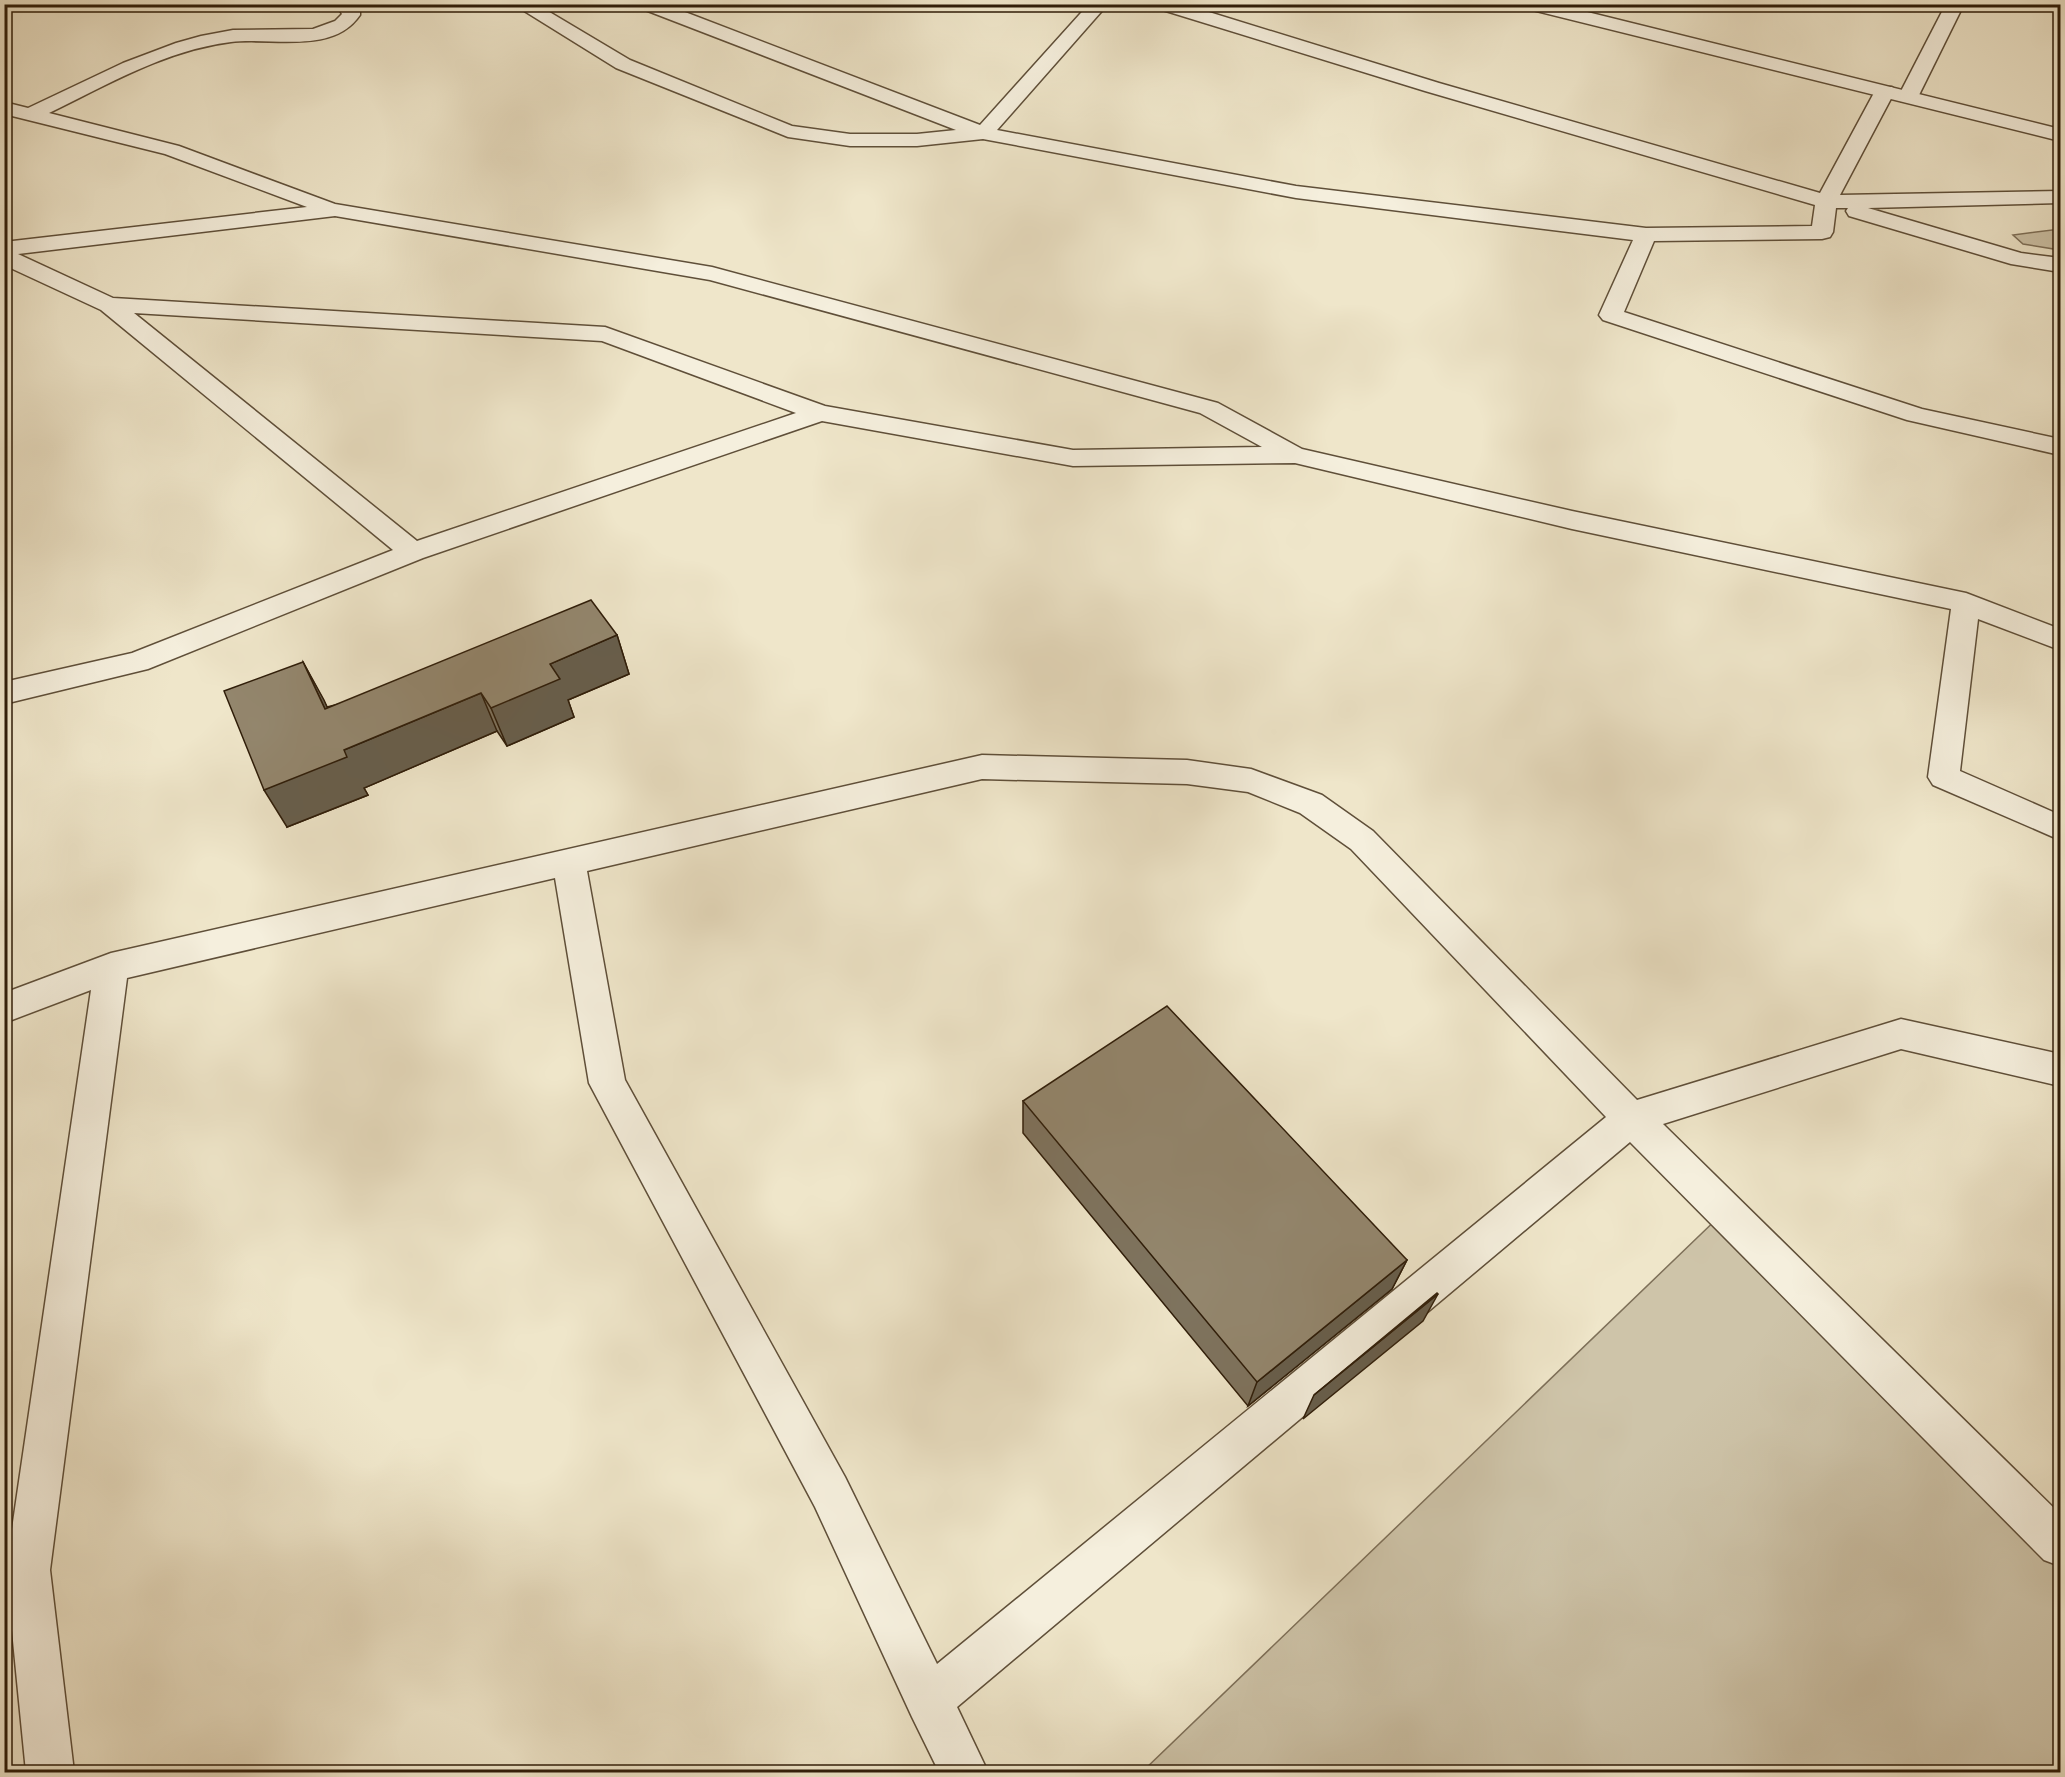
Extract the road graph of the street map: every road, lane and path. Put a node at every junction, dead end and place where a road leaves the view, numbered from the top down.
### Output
1 (345, 4) edge
2 (522, 4) edge
3 (646, 4) edge
4 (1099, 4) edge
5 (1161, 4) edge
6 (1530, 4) edge
7 (1955, 4) edge
8 (2052, 4) edge
9 (2061, 6) edge
10 (1884, 91) junction
11 (1908, 97) junction
12 (4, 108) edge
13 (32, 114) junction
14 (983, 133) junction
15 (2061, 135) edge
16 (2061, 197) edge
17 (1826, 202) junction
18 (334, 210) junction
19 (1646, 235) junction
20 (4, 249) edge
21 (4, 256) edge
22 (2061, 265) edge
23 (109, 305) junction
24 (820, 413) junction
25 (2061, 447) edge
26 (1295, 455) junction
27 (413, 552) junction
28 (1966, 603) junction
29 (2061, 640) edge
30 (4, 693) edge
31 (2061, 828) edge
32 (569, 863) junction
33 (111, 967) junction
34 (4, 1008) edge
35 (2061, 1070) edge
36 (1631, 1118) junction
37 (2061, 1544) edge
38 (928, 1701) junction
39 (50, 1773) edge
40 (964, 1773) edge

1 - 13 street
2 - 14 street
3 - 14 street
4 - 14 street
5 - 17 street
6 - 10 street
7 - 11 street
8 - 9 street
10 - 11 street
10 - 17 street
11 - 15 street
12 - 13 street
13 - 18 street
14 - 19 street
16 - 17 street
17 - 19 street
17 - 22 street
18 - 20 street
18 - 26 street
19 - 25 street
21 - 23 street
23 - 24 street
23 - 27 street
24 - 26 street
24 - 27 street
26 - 28 street
27 - 30 street
28 - 29 street
28 - 31 street
32 - 33 street
32 - 36 street
32 - 38 street
33 - 34 street
33 - 39 street
35 - 36 street
36 - 37 street
36 - 38 street
38 - 40 street

